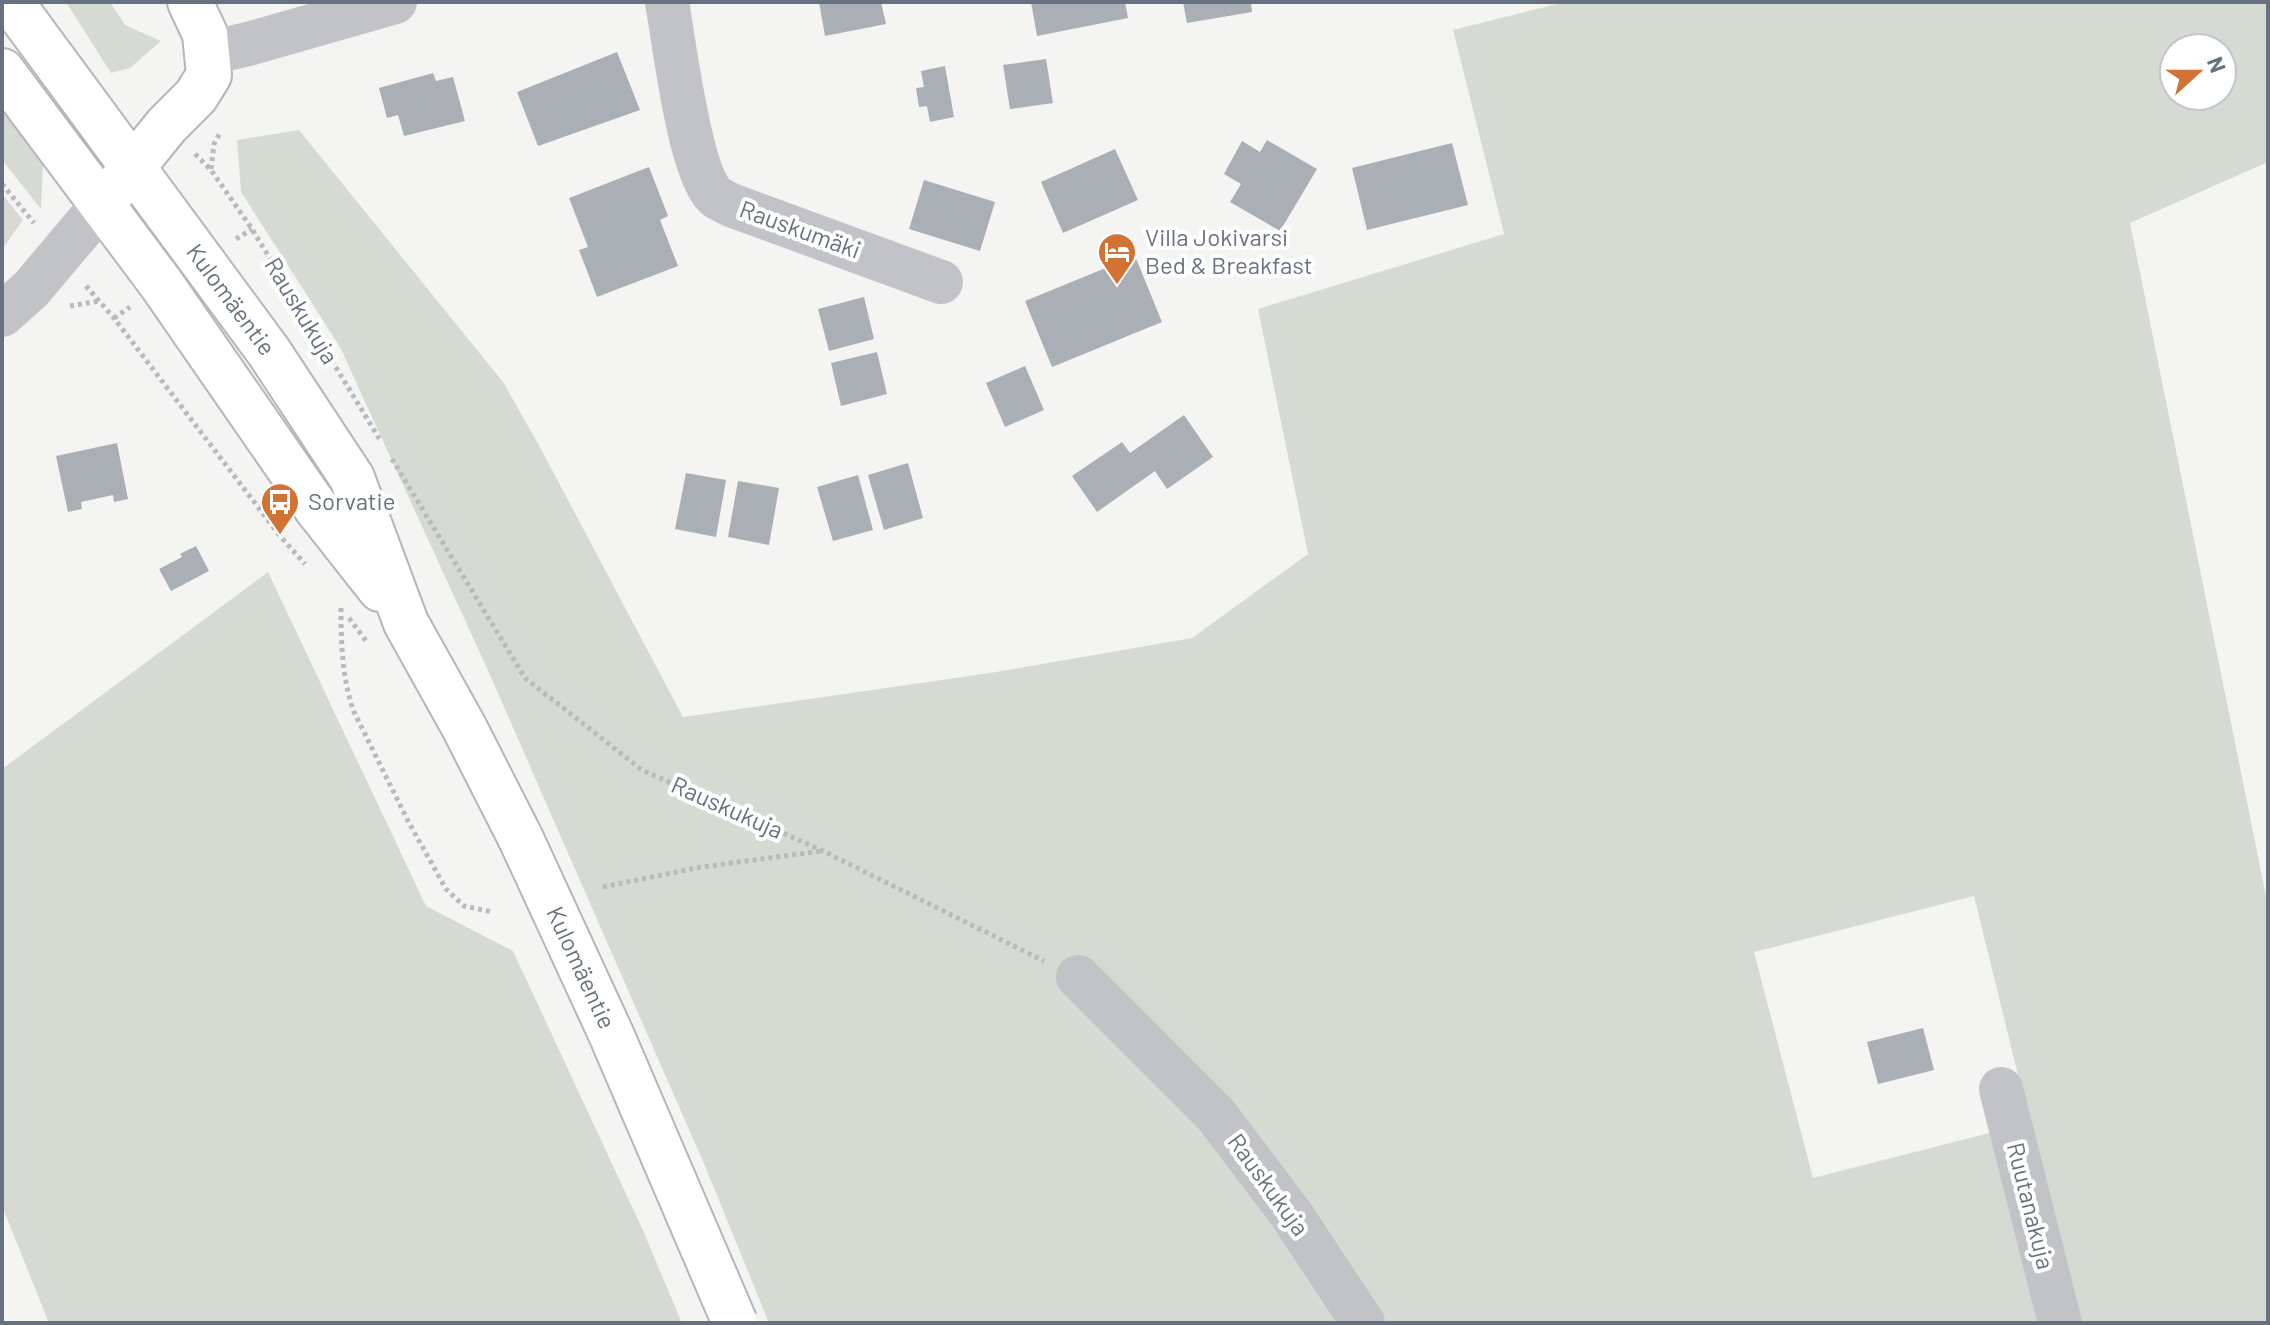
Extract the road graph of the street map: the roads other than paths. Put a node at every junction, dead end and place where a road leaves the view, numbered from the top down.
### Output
1 (11, 2) edge
2 (190, 2) edge
3 (395, 2) edge
4 (667, 2) edge
5 (209, 53) junction
6 (2, 71) edge
7 (133, 166) junction
8 (102, 205) junction
9 (941, 282) dead end
10 (2, 315) edge
11 (406, 623) junction
12 (1078, 977) road end
13 (2001, 1089) dead end
14 (735, 1323) edge
15 (1363, 1323) edge
16 (2060, 1323) edge

1 - 7 main road, Kulomäentie
2 - 5 main road
3 - 5 street
4 - 9 street, Rauskumäki
5 - 7 main road
6 - 8 main road, Kulomäentie
7 - 8 main road
7 - 11 main road, Kulomäentie
8 - 10 street
8 - 11 main road, Kulomäentie
11 - 14 main road, Kulomäentie, bridge
12 - 15 street, Rauskukuja
13 - 16 street, Ruutanakuja

